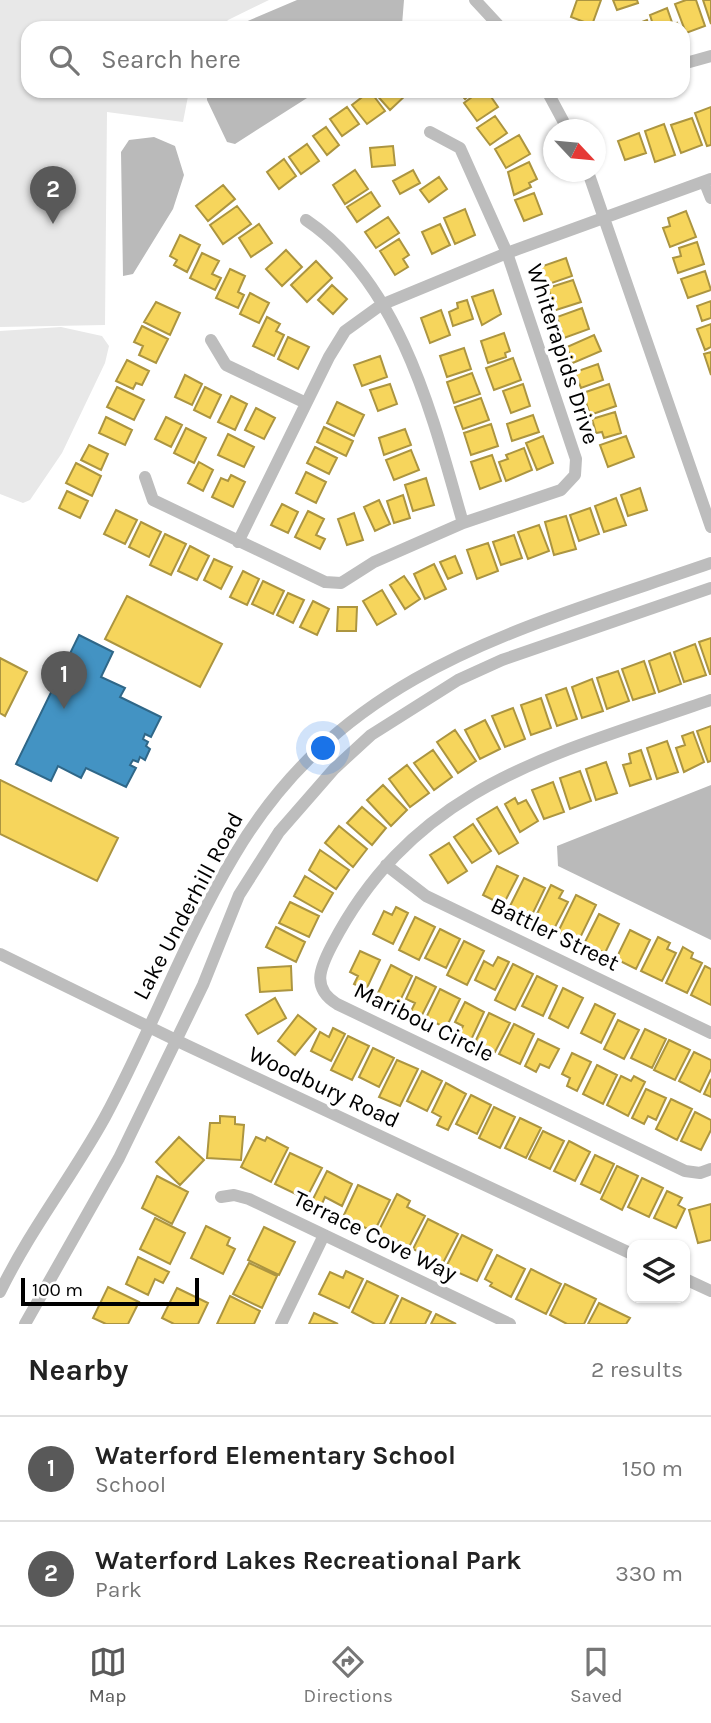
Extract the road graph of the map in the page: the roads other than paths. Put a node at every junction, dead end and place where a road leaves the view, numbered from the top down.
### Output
1 (475, 0) edge
2 (495, 21) edge
3 (711, 56) edge
4 (690, 62) edge
5 (551, 98) edge
6 (562, 119) edge
7 (430, 132) dead end
8 (708, 181) edge
9 (592, 182) edge
10 (711, 198) edge
11 (605, 218) junction
12 (306, 219) dead end
13 (508, 253) junction
14 (381, 305) junction
15 (211, 340) dead end
16 (306, 403) junction
17 (145, 477) dead end
18 (463, 523) junction
19 (711, 527) edge
20 (238, 542) junction
21 (711, 563) edge
22 (711, 588) edge
23 (711, 700) edge
24 (386, 865) junction
25 (0, 954) edge
26 (148, 1027) junction
27 (711, 1033) edge
28 (176, 1040) junction
29 (711, 1169) edge
30 (221, 1197) dead end
31 (324, 1235) junction
32 (627, 1252) edge
33 (690, 1281) edge
34 (711, 1291) edge
35 (0, 1292) edge
36 (25, 1324) edge
37 (281, 1324) edge
38 (510, 1324) edge

1 - 2 street
3 - 4 street
5 - 6 street
7 - 13 street, Whiterapids Drive
8 - 10 street
8 - 11 street
9 - 11 street
11 - 13 street
11 - 19 street
12 - 14 street
13 - 14 street
13 - 18 street, Whiterapids Drive
14 - 16 street
14 - 18 street
15 - 16 street
16 - 20 street
17 - 20 street, Whiterapids Drive
18 - 20 street, Whiterapids Drive
21 - 26 street, Lake Underhill Road
22 - 28 street, Lake Underhill Road
23 - 24 street, Maribou Circle
24 - 27 street, Battler Street
24 - 29 street, Maribou Circle
25 - 26 street, Woodbury Road
26 - 28 street, Woodbury Road
26 - 35 street, Lake Underhill Road
28 - 32 street, Woodbury Road
28 - 36 street, Lake Underhill Road
30 - 31 street, Terrace Cove Way
31 - 37 street
31 - 38 street, Terrace Cove Way
33 - 34 street

